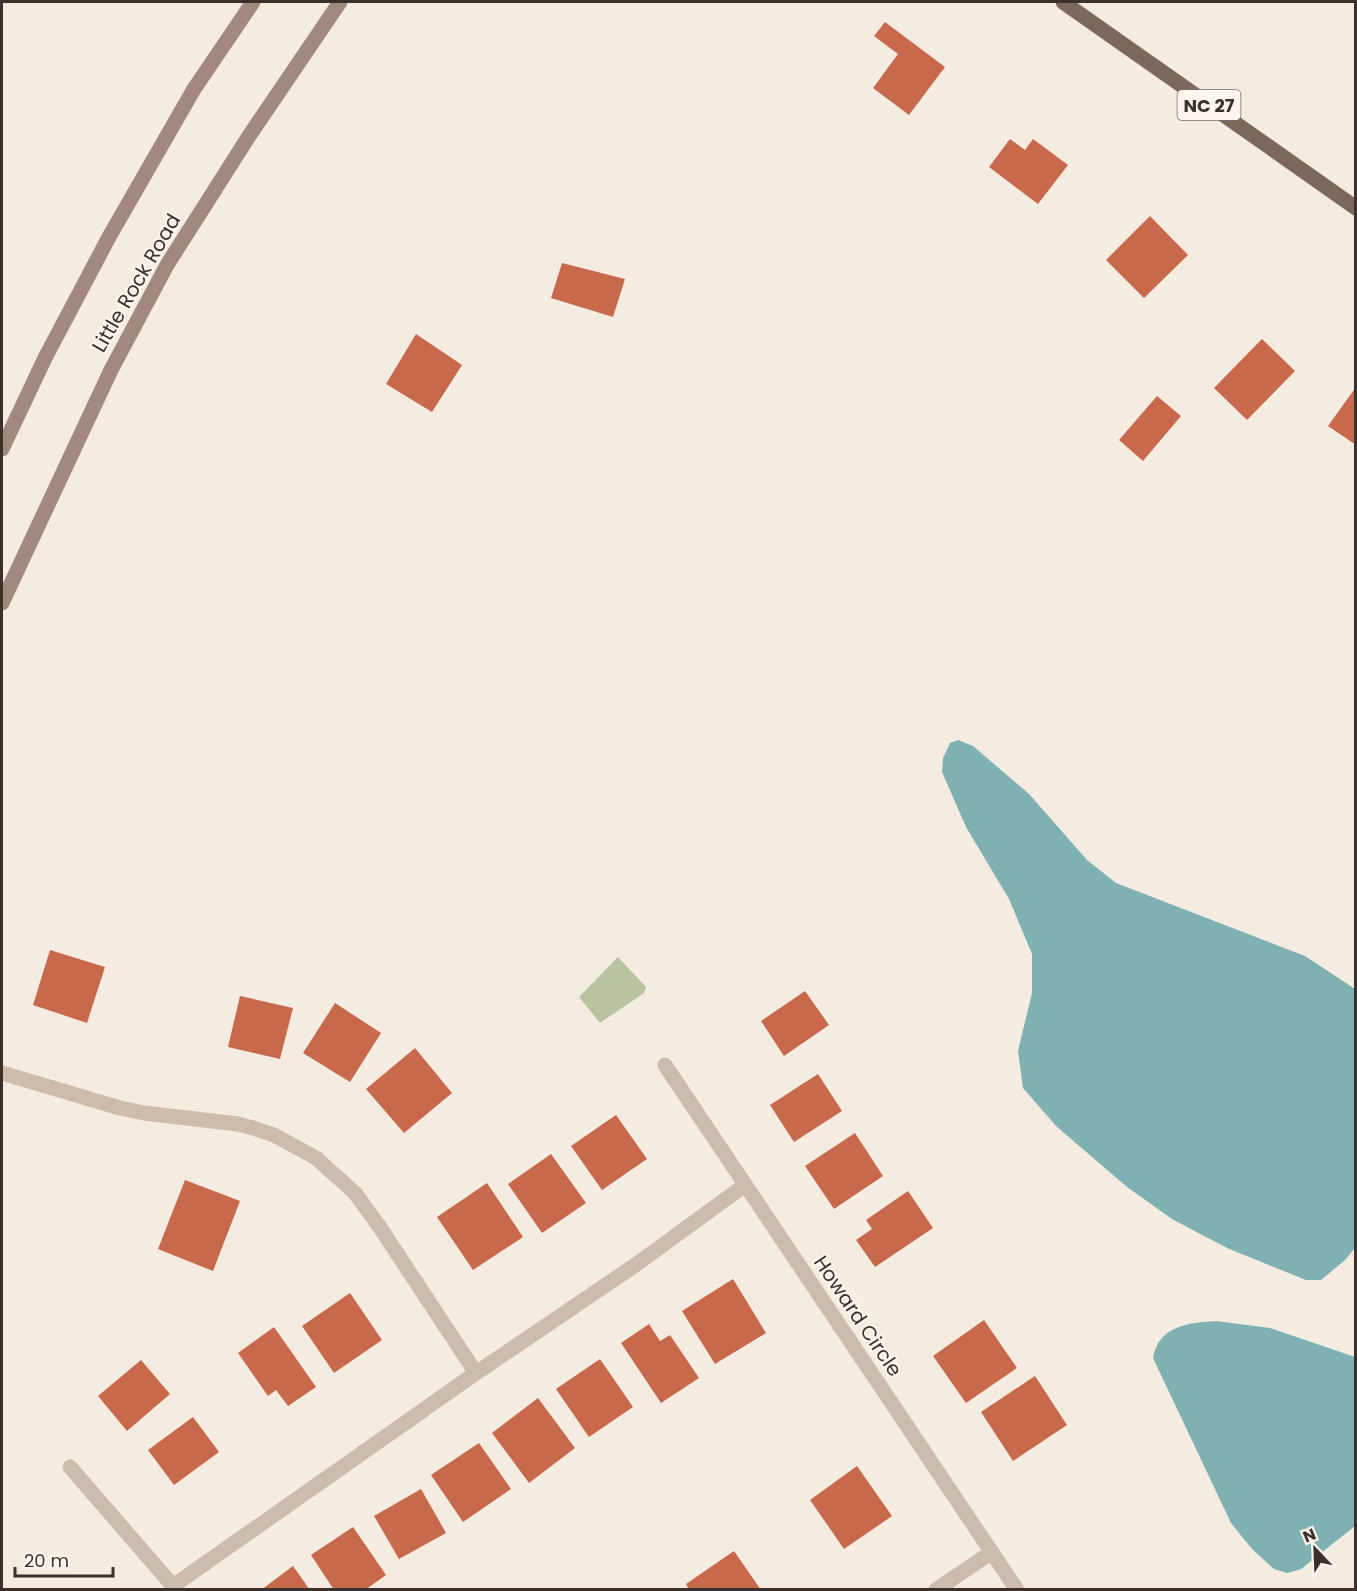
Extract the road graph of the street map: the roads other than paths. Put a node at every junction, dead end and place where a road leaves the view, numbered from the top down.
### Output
1 (253, 2) edge
2 (340, 2) edge
3 (1063, 2) edge
4 (1356, 208) edge
5 (2, 449) edge
6 (2, 603) edge
7 (664, 1065) dead end
8 (2, 1072) edge
9 (745, 1185) junction
10 (476, 1372) junction
11 (70, 1467) dead end
12 (992, 1552) junction
13 (174, 1588) edge
14 (936, 1590) edge
15 (1017, 1590) edge

1 - 5 main road
2 - 6 main road, Little Rock Road
3 - 4 main road, NC 27
7 - 9 street, Howard Circle
8 - 10 street
9 - 10 street
9 - 12 street, Howard Circle
10 - 13 street
11 - 13 street
12 - 14 street
12 - 15 street, Howard Circle

